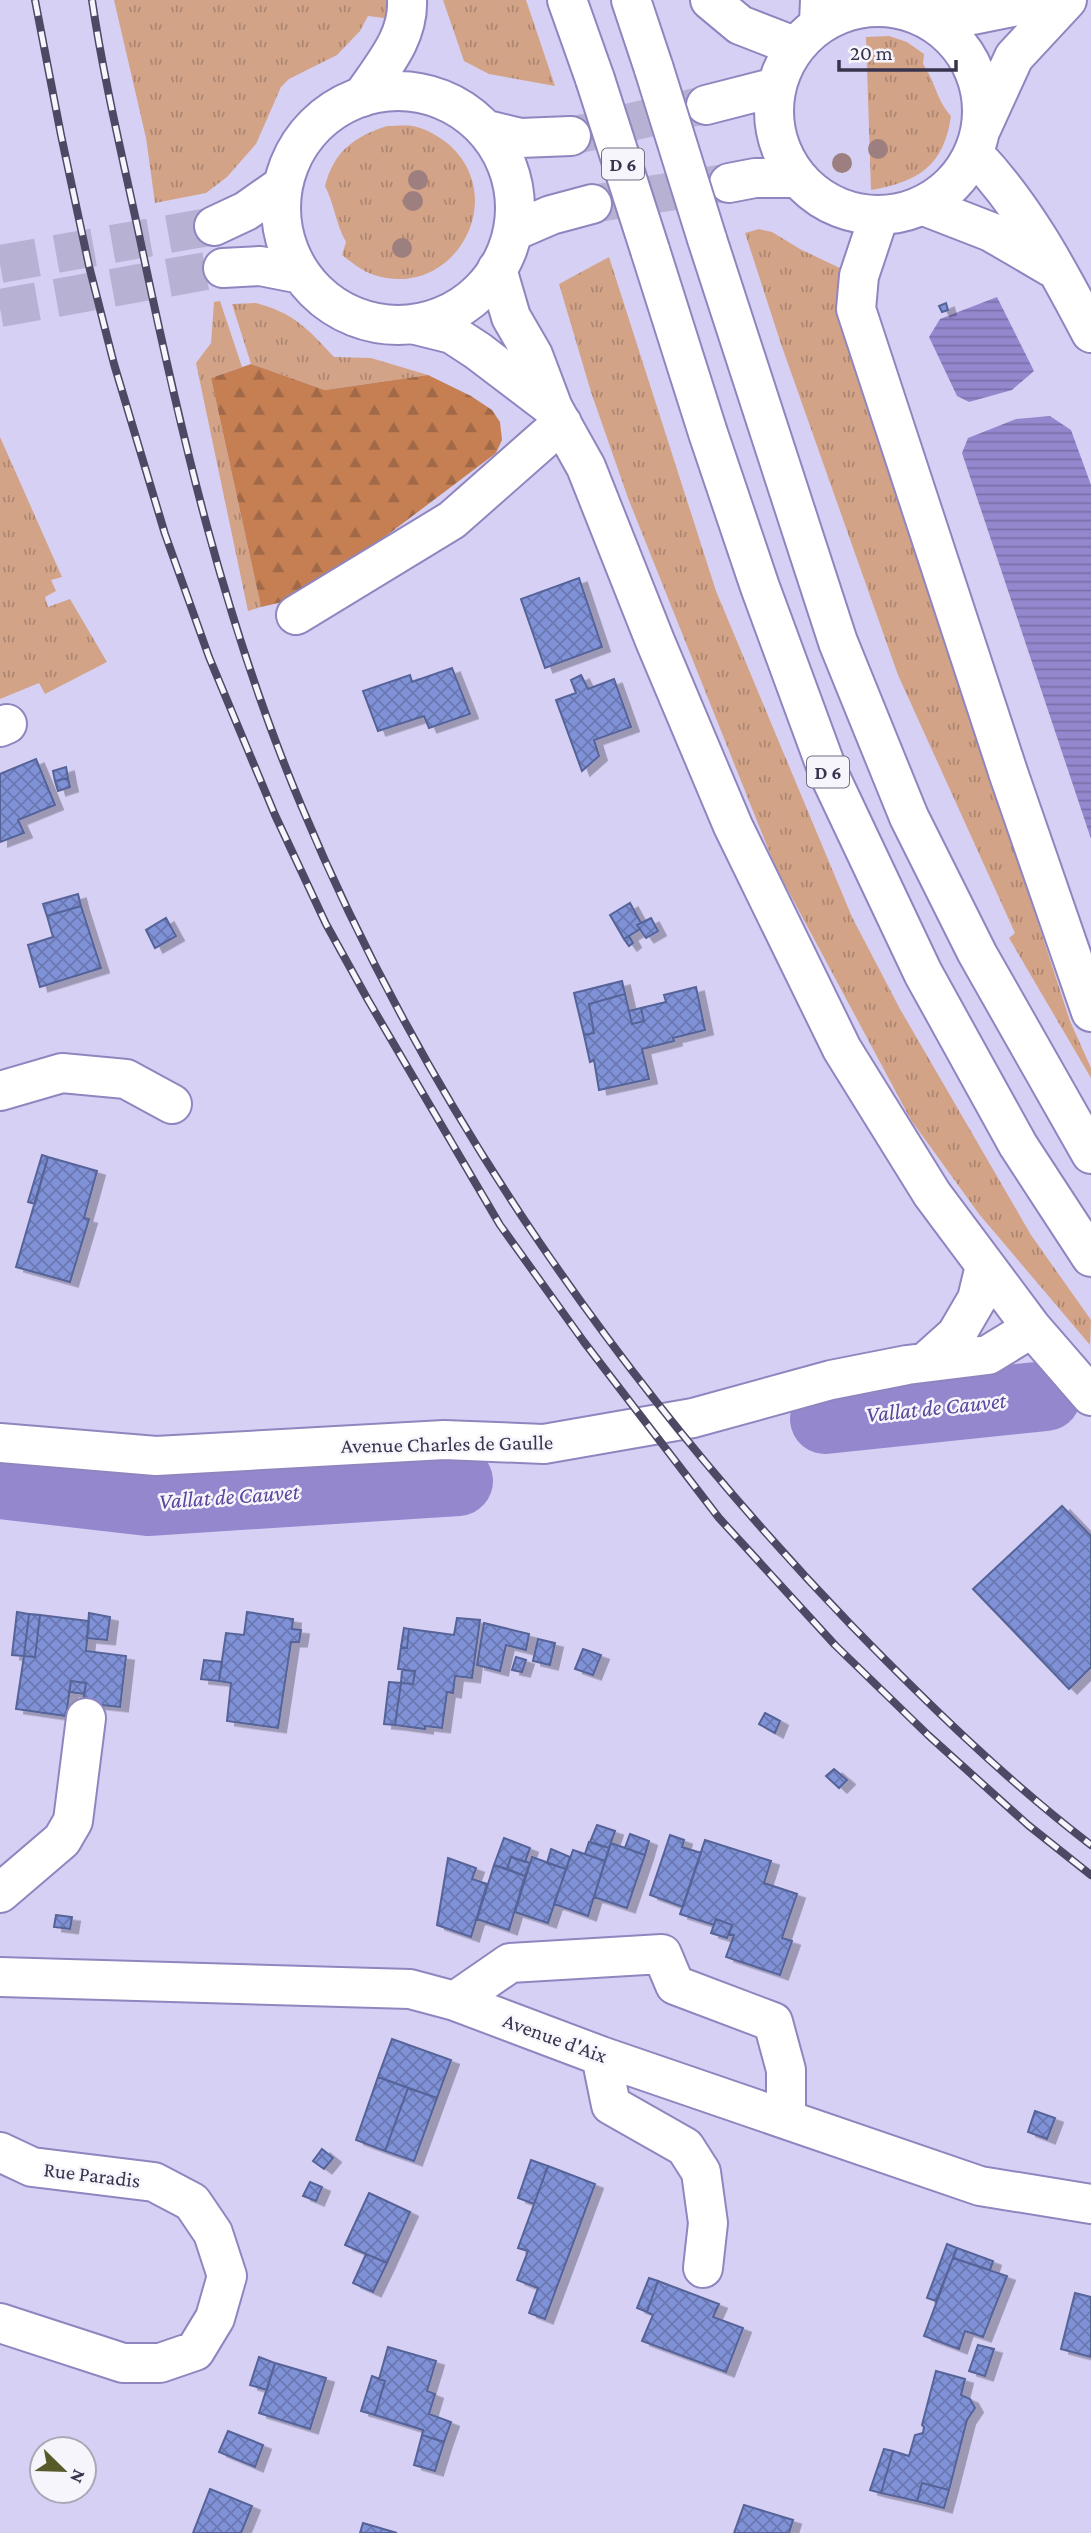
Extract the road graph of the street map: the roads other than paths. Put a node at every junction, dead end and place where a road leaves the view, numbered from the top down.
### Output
1 (407, 0) edge
2 (567, 0) edge
3 (631, 0) edge
4 (710, 0) edge
5 (1047, 0) edge
6 (1067, 0) edge
7 (911, 8) edge
8 (811, 23) edge
9 (776, 87) junction
10 (362, 97) junction
11 (706, 105) tunnel mouth
12 (486, 130) junction
13 (571, 136) tunnel mouth
14 (978, 140) junction
15 (796, 178) junction
16 (729, 183) tunnel mouth
17 (283, 185) junction
18 (592, 204) tunnel mouth
19 (924, 206) junction
20 (879, 216) junction
21 (214, 226) tunnel mouth
22 (514, 231) junction
23 (223, 268) tunnel mouth
24 (497, 269) junction
25 (1058, 271) junction
26 (301, 274) junction
27 (416, 325) junction
28 (1091, 333) edge
29 (557, 416) junction
30 (296, 615) dead end
31 (1091, 1012) edge
32 (0, 1091) edge
33 (172, 1104) dead end
34 (1091, 1154) edge
35 (1091, 1257) edge
36 (985, 1266) junction
37 (1032, 1328) junction
38 (928, 1361) junction
39 (1091, 1395) edge
40 (0, 1443) edge
41 (86, 1718) dead end
42 (0, 1893) edge
43 (0, 1977) edge
44 (456, 2000) junction
45 (601, 2056) junction
46 (786, 2118) junction
47 (0, 2152) edge
48 (1091, 2204) edge
49 (703, 2268) dead end
50 (0, 2323) edge

1 - 10 main road
2 - 35 main road, D 6, bridge
3 - 34 main road, bridge
4 - 8 main road
5 - 7 main road
6 - 14 main road
7 - 8 main road
7 - 14 main road
8 - 9 main road
9 - 11 main road
9 - 15 main road
10 - 12 main road
10 - 17 main road
12 - 13 main road
12 - 22 main road
14 - 19 main road
14 - 25 main road
15 - 16 main road
15 - 20 main road
17 - 21 main road
17 - 26 main road
18 - 22 main road
19 - 20 main road
19 - 25 main road
20 - 31 main road
22 - 24 main road
23 - 26 main road
24 - 27 main road
24 - 29 main road
25 - 28 main road
26 - 27 main road
27 - 29 main road
29 - 30 main road
29 - 36 main road
32 - 33 main road
36 - 37 main road
36 - 38 main road
37 - 38 main road, Avenue Charles de Gaulle
37 - 39 main road
38 - 40 main road, Avenue Charles de Gaulle
41 - 42 main road
43 - 44 main road, Avenue d'Aix
44 - 45 main road, Avenue d'Aix
44 - 46 main road
45 - 46 main road, Avenue d'Aix
45 - 49 main road
46 - 48 main road, Avenue d'Aix
47 - 50 main road, Rue Paradis

